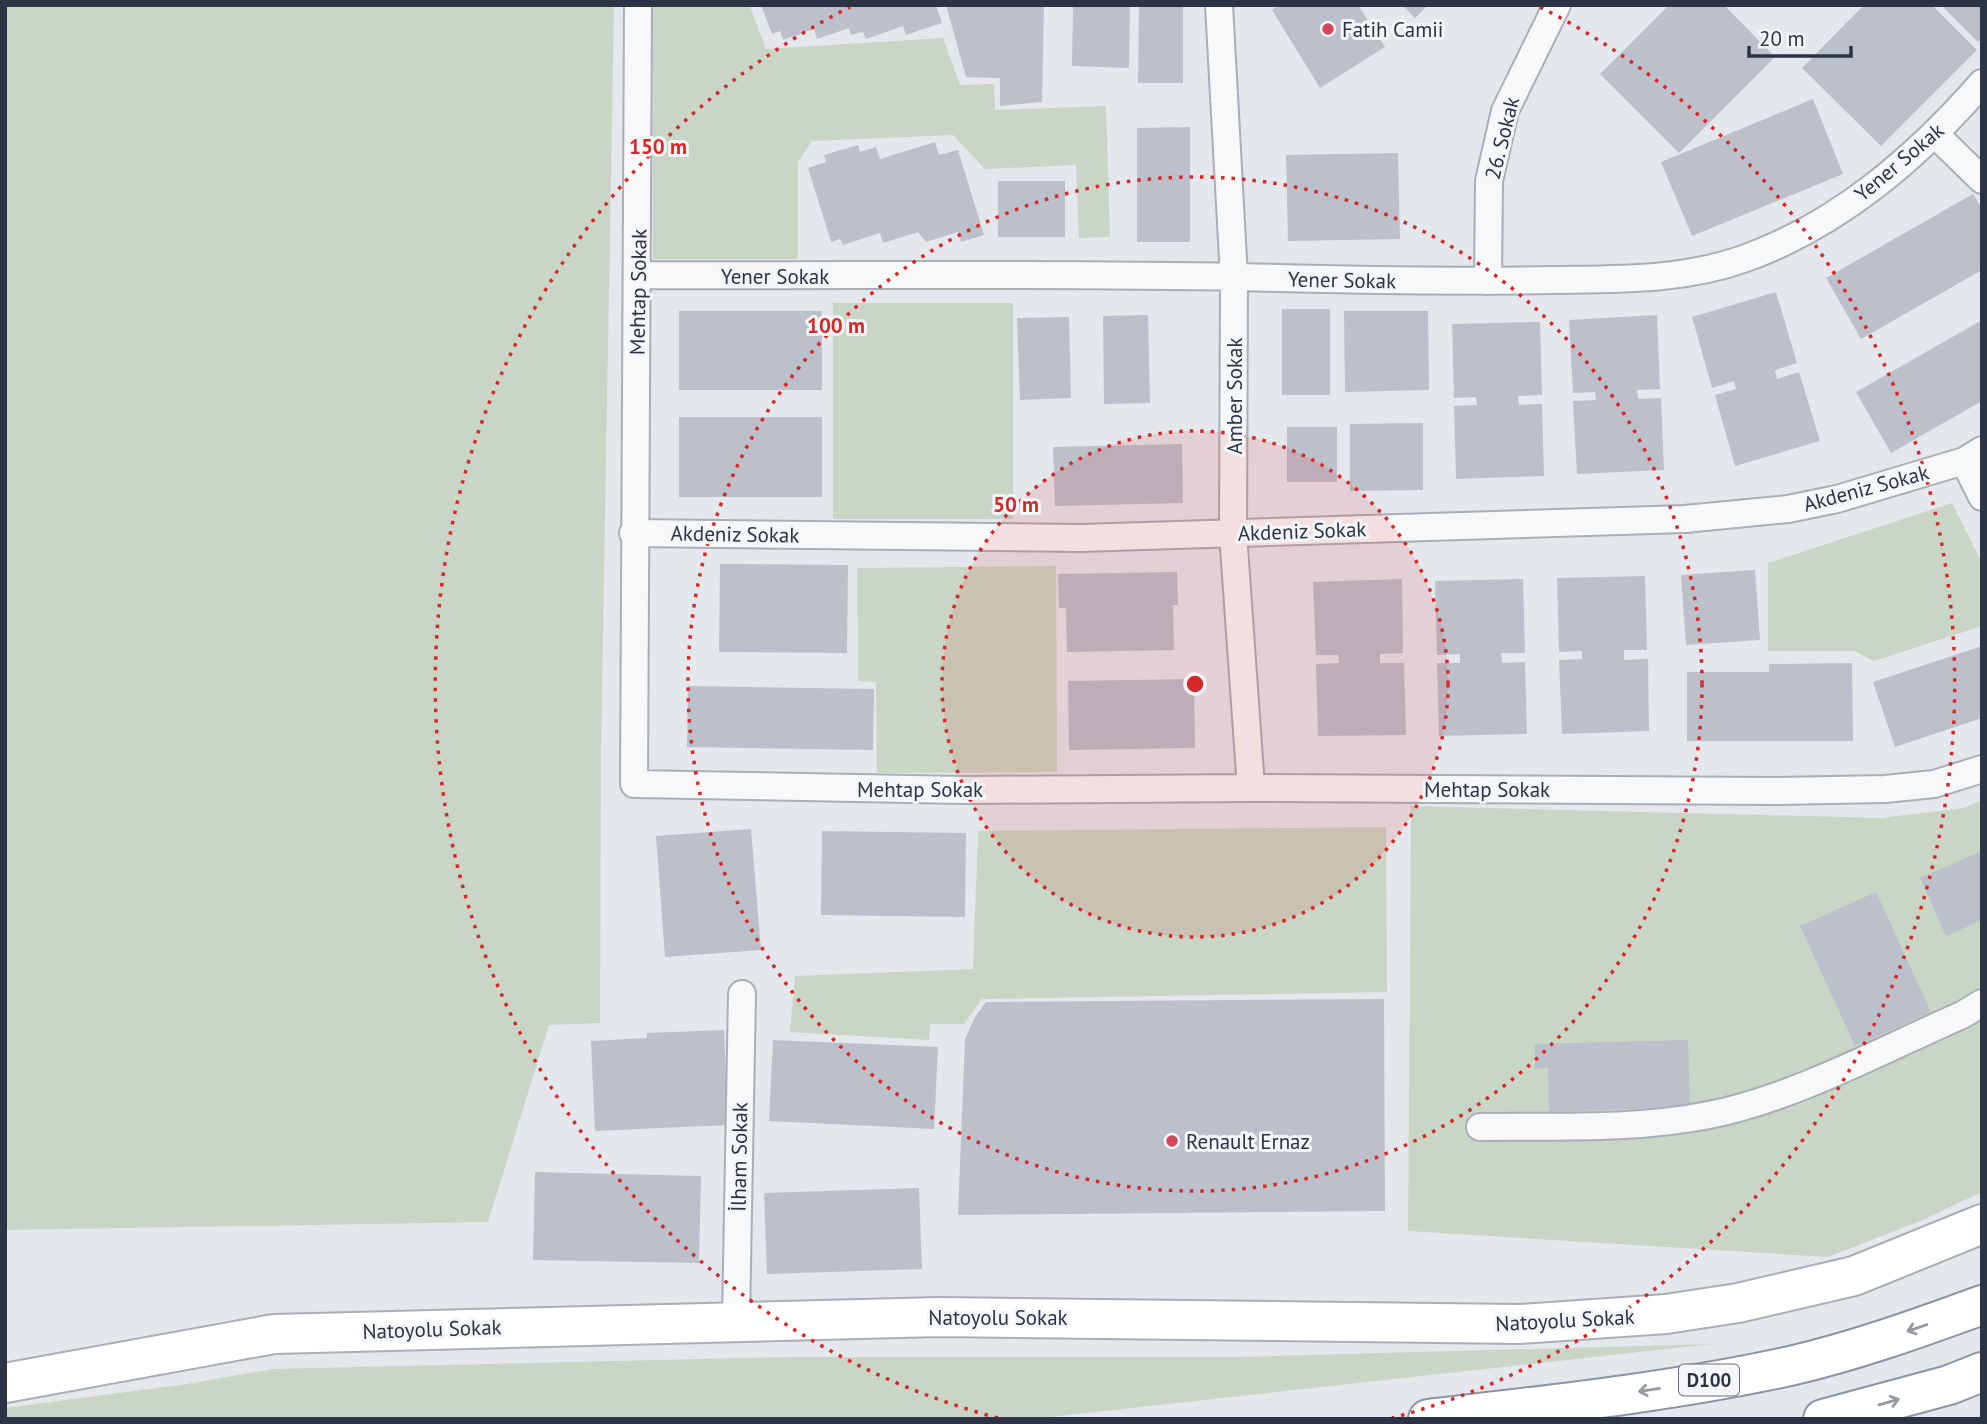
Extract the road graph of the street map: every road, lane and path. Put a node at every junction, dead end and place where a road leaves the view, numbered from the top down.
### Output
1 (638, 5) edge
2 (1219, 5) edge
3 (1557, 5) edge
4 (1982, 83) edge
5 (1936, 135) junction
6 (1982, 180) edge
7 (639, 275) junction
8 (1234, 277) junction
9 (1488, 281) junction
10 (1973, 455) edge
11 (1982, 497) edge
12 (633, 533) junction
13 (1233, 533) junction
14 (1982, 769) edge
15 (1251, 788) junction
16 (742, 994) dead end
17 (1982, 1003) edge
18 (1480, 1127) dead end
19 (1982, 1224) edge
20 (1982, 1305) edge
21 (736, 1320) junction
22 (1982, 1372) edge
23 (5, 1383) edge
24 (1428, 1419) edge
25 (1823, 1419) edge

1 - 7 street, Mehtap Sokak
2 - 8 street, Amber Sokak
3 - 9 street, 26. Sokak
4 - 5 street, Yener Sokak
5 - 6 street
5 - 9 street, Yener Sokak
7 - 8 street, Yener Sokak
7 - 12 street, Mehtap Sokak
8 - 9 street, Yener Sokak
8 - 13 street, Amber Sokak
10 - 11 street, Akdeniz Sokak
10 - 13 street, Akdeniz Sokak
12 - 13 street, Akdeniz Sokak
12 - 15 street, Mehtap Sokak
13 - 15 street, Amber Sokak
14 - 15 street, Mehtap Sokak
16 - 21 street, İlham Sokak
17 - 18 street
19 - 21 main road, Natoyolu Sokak
20 -> 24 main road, D100
21 - 23 main road, Natoyolu Sokak
25 -> 22 main road

